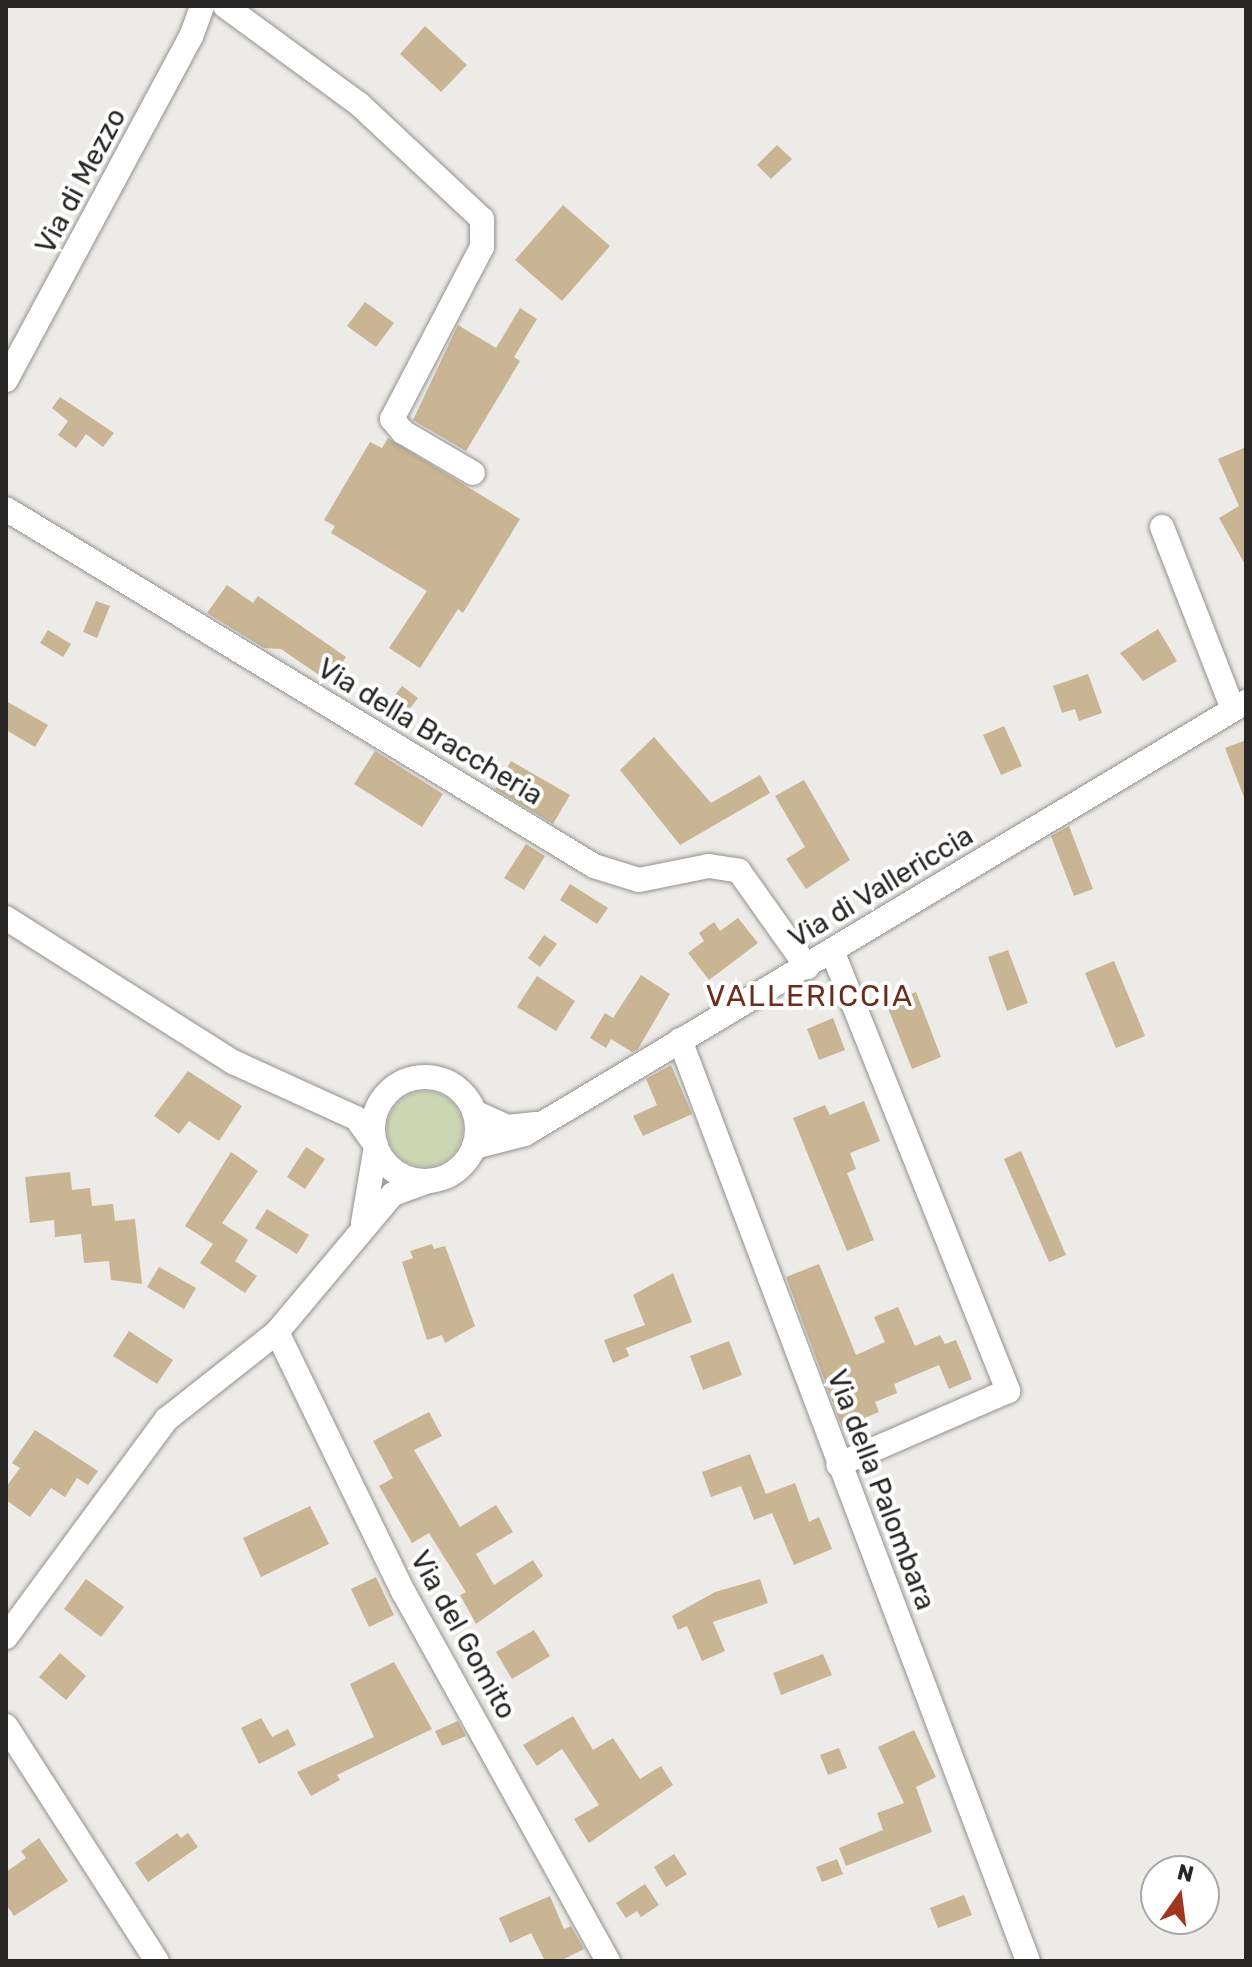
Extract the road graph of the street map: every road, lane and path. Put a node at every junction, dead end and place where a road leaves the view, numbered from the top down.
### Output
1 (202, 6) edge
2 (225, 6) edge
3 (6, 380) edge
4 (473, 473) dead end
5 (6, 509) edge
6 (1162, 527) dead end
7 (1240, 705) edge
8 (6, 918) edge
9 (833, 953) junction
10 (807, 967) junction
11 (680, 1040) junction
12 (398, 1085) junction
13 (325, 1101) junction
14 (474, 1112) junction
15 (546, 1122) junction
16 (376, 1146) junction
17 (474, 1147) junction
18 (429, 1181) junction
19 (362, 1230) junction
20 (277, 1332) junction
21 (838, 1465) junction
22 (6, 1637) edge
23 (6, 1726) edge
24 (157, 1961) edge
25 (608, 1961) edge
26 (1028, 1961) edge

1 - 3 street, Via di Mezzo
2 - 4 street
5 - 10 street, Via della Braccheria
6 - 7 street
7 - 9 street, Via di Vallericcia
8 - 13 street
9 - 10 street, Via di Vallericcia
9 - 21 street
10 - 11 street, Via di Vallericcia
11 - 15 street, Via di Vallericcia
11 - 21 street, Via della Palombara
12 - 13 street, Via di Vallericcia
12 - 14 street, Via di Vallericcia
12 - 16 street
13 - 16 street
14 - 15 street, Via di Vallericcia
14 - 17 street
15 - 17 street, Via di Vallericcia
16 - 18 street
16 - 19 street
17 - 18 street
18 - 19 street
19 - 20 street
20 - 22 street
20 - 25 street, Via del Gomito
21 - 26 street, Via della Palombara
23 - 24 street

